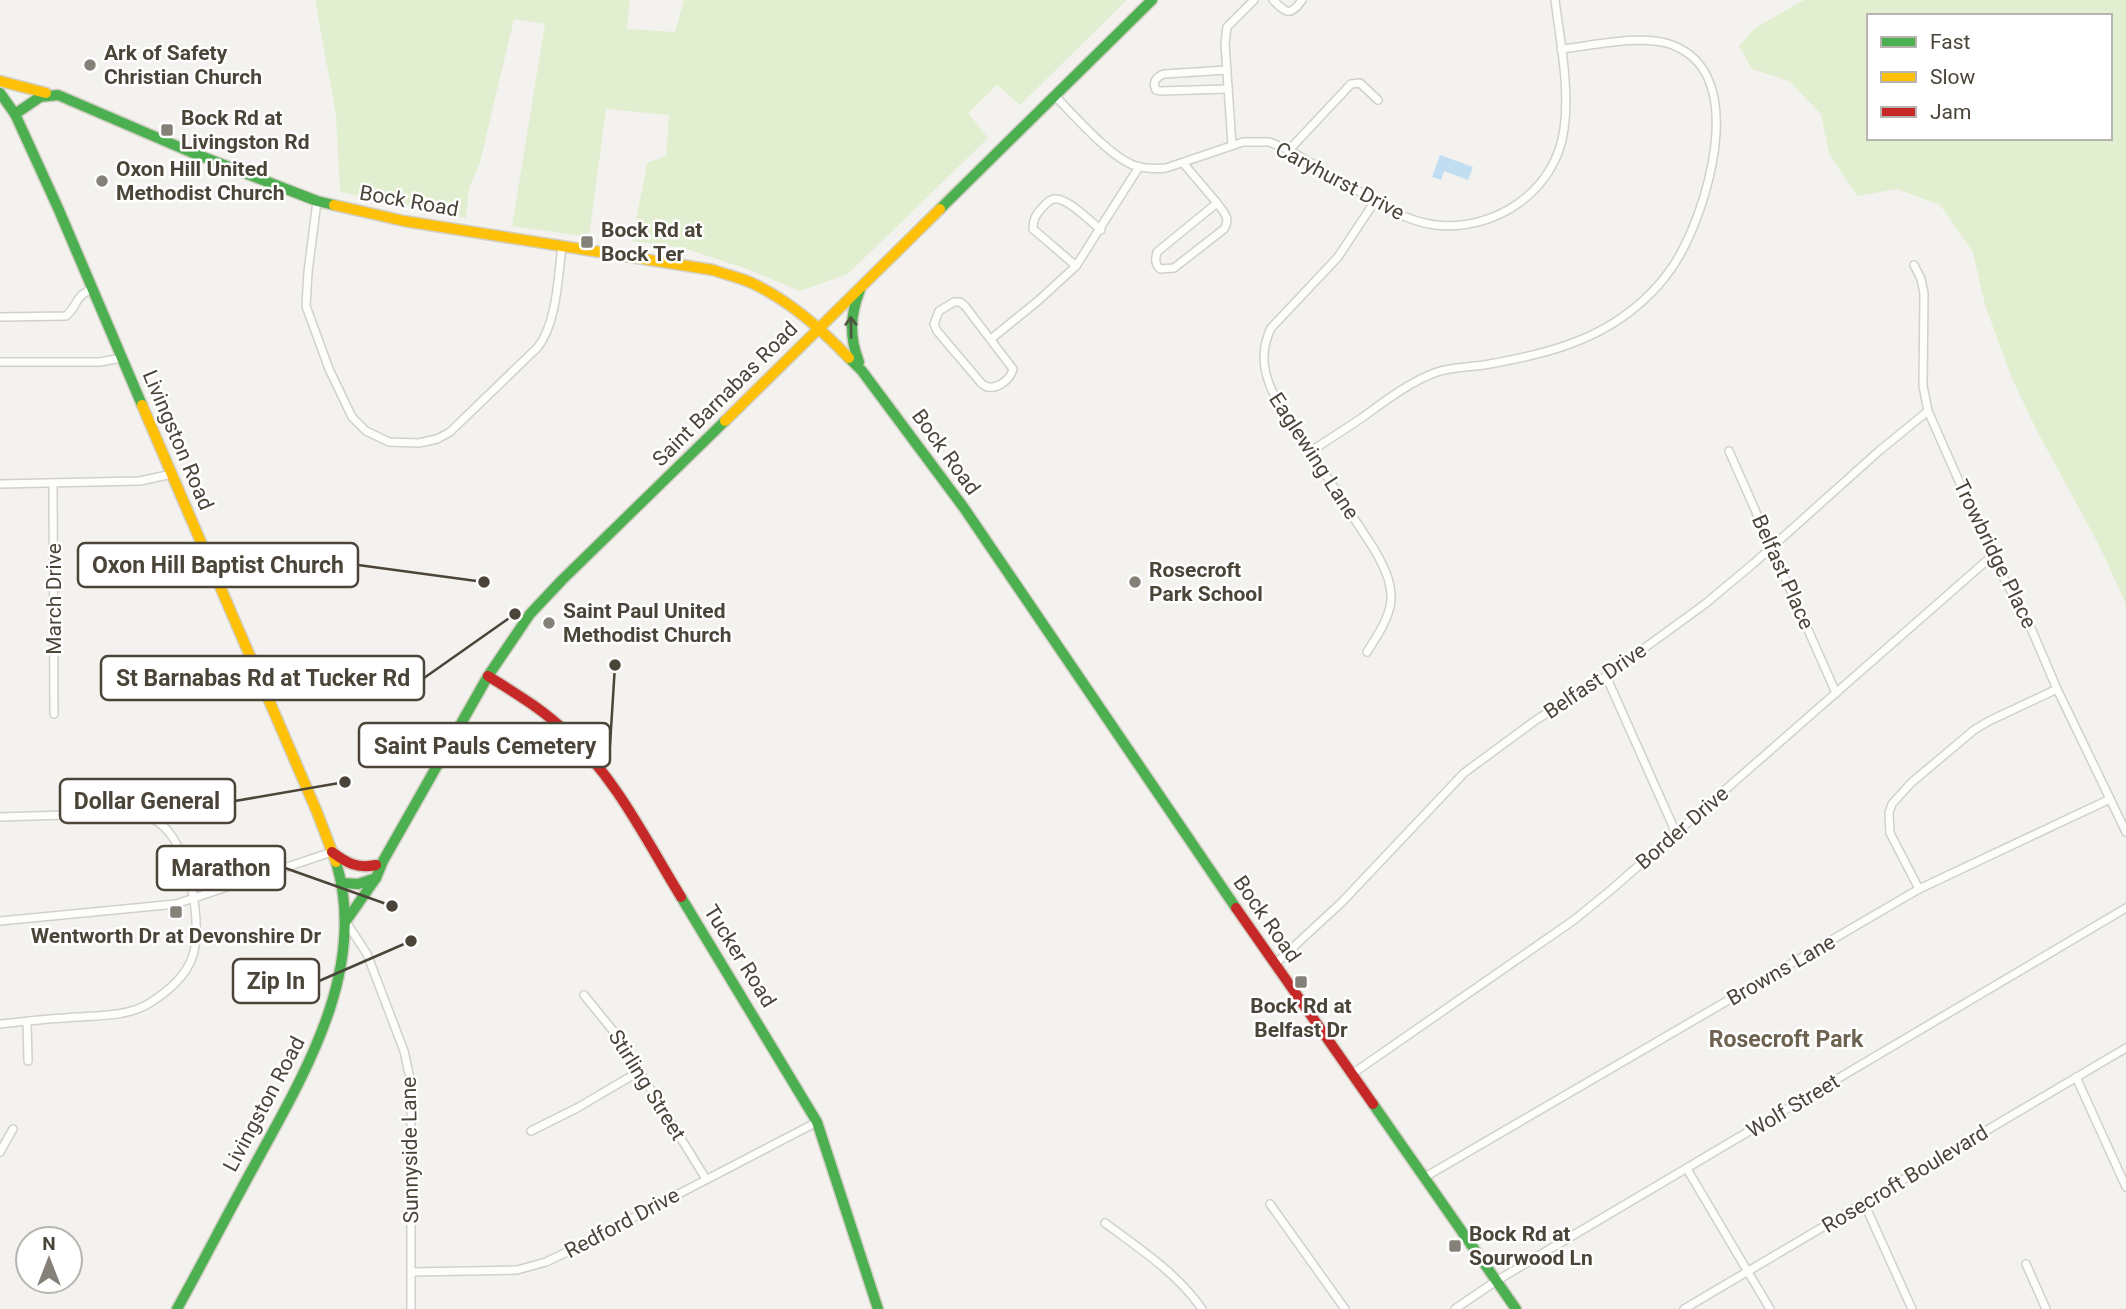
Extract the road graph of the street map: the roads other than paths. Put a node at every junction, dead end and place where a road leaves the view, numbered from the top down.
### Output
1 (1152, 0) edge
2 (1254, 0) edge
3 (1273, 0) edge
4 (1302, 0) edge
5 (1555, 0) edge
6 (1561, 49) junction
7 (1227, 70) junction
8 (0, 81) edge
9 (1228, 89) junction
10 (0, 93) edge
11 (48, 94) junction
12 (1054, 95) junction
13 (1378, 100) dead end
14 (15, 114) junction
15 (1232, 145) junction
16 (1289, 150) junction
17 (1184, 164) junction
18 (1139, 167) junction
19 (317, 201) junction
20 (1374, 201) junction
21 (1217, 203) junction
22 (1101, 230) junction
23 (562, 246) junction
24 (1076, 265) junction
25 (1914, 265) dead end
26 (862, 284) junction
27 (92, 289) junction
28 (0, 317) edge
29 (819, 327) junction
30 (991, 339) junction
31 (122, 358) junction
32 (0, 362) edge
33 (862, 371) junction
34 (1928, 411) junction
35 (1311, 451) junction
36 (1729, 451) dead end
37 (172, 474) junction
38 (52, 483) junction
39 (0, 484) edge
40 (1771, 547) junction
41 (1992, 556) junction
42 (1367, 652) dead end
43 (488, 676) junction
44 (1606, 676) junction
45 (2057, 689) junction
46 (1836, 693) junction
47 (54, 714) dead end
48 (2110, 799) junction
49 (0, 817) edge
50 (2126, 832) edge
51 (1676, 833) junction
52 (332, 852) junction
53 (378, 869) junction
54 (341, 883) junction
55 (1919, 889) junction
56 (194, 898) junction
57 (2126, 908) edge
58 (0, 921) edge
59 (346, 921) junction
60 (1275, 964) junction
61 (584, 995) dead end
62 (27, 1022) junction
63 (0, 1024) edge
64 (2126, 1048) edge
65 (28, 1061) dead end
66 (640, 1071) junction
67 (1353, 1074) junction
68 (2076, 1077) junction
69 (817, 1122) junction
70 (13, 1129) dead end
71 (531, 1131) dead end
72 (0, 1152) edge
73 (1687, 1169) junction
74 (1424, 1177) junction
75 (706, 1179) junction
76 (2126, 1187) edge
77 (1864, 1203) junction
78 (1270, 1204) dead end
79 (1105, 1223) dead end
80 (2026, 1264) dead end
81 (1748, 1271) junction
82 (412, 1272) junction
83 (1496, 1281) junction
84 (177, 1309) edge
85 (411, 1309) edge
86 (878, 1309) edge
87 (1202, 1309) edge
88 (1345, 1309) edge
89 (1455, 1309) edge
90 (1516, 1309) edge
91 (1684, 1309) edge
92 (1770, 1309) edge
93 (1912, 1309) edge
94 (2046, 1309) edge

1 - 12 main road, Saint Barnabas Road
2 - 7 street
3 - 4 street
5 - 6 street, Caryhurst Drive
6 - 20 street, Caryhurst Drive
6 - 35 street
7 - 9 street
7 - 9 street
8 - 11 main road, Bock Road
9 - 15 street
10 - 14 main road, Livingston Road
11 - 14 main road
11 - 19 main road, Bock Road
12 - 18 street
12 - 26 main road, Saint Barnabas Road
13 - 16 street
14 - 27 main road, Livingston Road
15 - 16 street, Caryhurst Drive
15 - 17 street, Caryhurst Drive
16 - 20 street, Caryhurst Drive
17 - 18 street, Caryhurst Drive
17 - 21 street
18 - 22 street
19 - 23 main road, Bock Road
19 - 23 street
20 - 35 street, Eaglewing Lane
21 - 21 street
22 - 24 street
22 - 24 street
23 - 29 main road, Bock Road
24 - 30 street
25 - 34 street, Trowbridge Place
26 - 29 main road, Saint Barnabas Road
33 -> 26 main road
27 - 28 street
27 - 31 main road, Livingston Road
29 - 33 main road, Bock Road
29 - 43 main road, Saint Barnabas Road
30 - 30 street
31 - 32 street
31 - 37 main road, Livingston Road
33 - 60 main road, Bock Road
34 - 40 street, Belfast Drive
34 - 41 street, Trowbridge Place
35 - 42 street, Eaglewing Lane
36 - 40 street, Belfast Place
37 - 38 street
37 - 52 main road, Livingston Road
38 - 39 street
38 - 47 street, March Drive
40 - 44 street, Belfast Drive
40 - 46 street, Belfast Place
41 - 45 street, Trowbridge Place
41 - 46 street, Border Drive
43 - 53 main road, Saint Barnabas Road
43 - 69 main road, Tucker Road
44 - 51 street
44 - 60 street, Belfast Drive
45 - 48 street, Trowbridge Place
45 - 55 street
46 - 51 street, Border Drive
48 - 50 street, Trowbridge Place
48 - 55 street, Browns Lane
49 - 56 street
51 - 67 street, Border Drive
52 - 53 main road
52 - 54 main road, Livingston Road
52 - 56 street
53 - 54 main road
53 - 59 main road, Saint Barnabas Road
54 - 59 main road, Livingston Road
55 - 74 street, Browns Lane
56 - 58 street
56 - 62 street
57 - 73 street, Wolf Street
59 - 82 street, Sunnyside Lane
59 - 84 main road, Livingston Road
60 - 67 main road, Bock Road
61 - 66 street, Stirling Street
62 - 63 street
62 - 65 street
64 - 68 street, Rosecroft Boulevard
66 - 71 street
66 - 75 street, Stirling Street
67 - 74 main road, Bock Road
68 - 76 street
68 - 77 street, Rosecroft Boulevard
69 - 75 street, Redford Drive
69 - 86 main road, Tucker Road
70 - 72 street
73 - 81 street
73 - 83 street, Wolf Street
74 - 83 main road, Bock Road
75 - 82 street, Redford Drive
77 - 81 street, Rosecroft Boulevard
77 - 93 street
78 - 88 street
79 - 87 street
80 - 94 street
81 - 91 street, Rosecroft Boulevard
81 - 92 street
82 - 85 street, Sunnyside Lane
83 - 89 street, Wolf Street
83 - 90 main road, Bock Road

